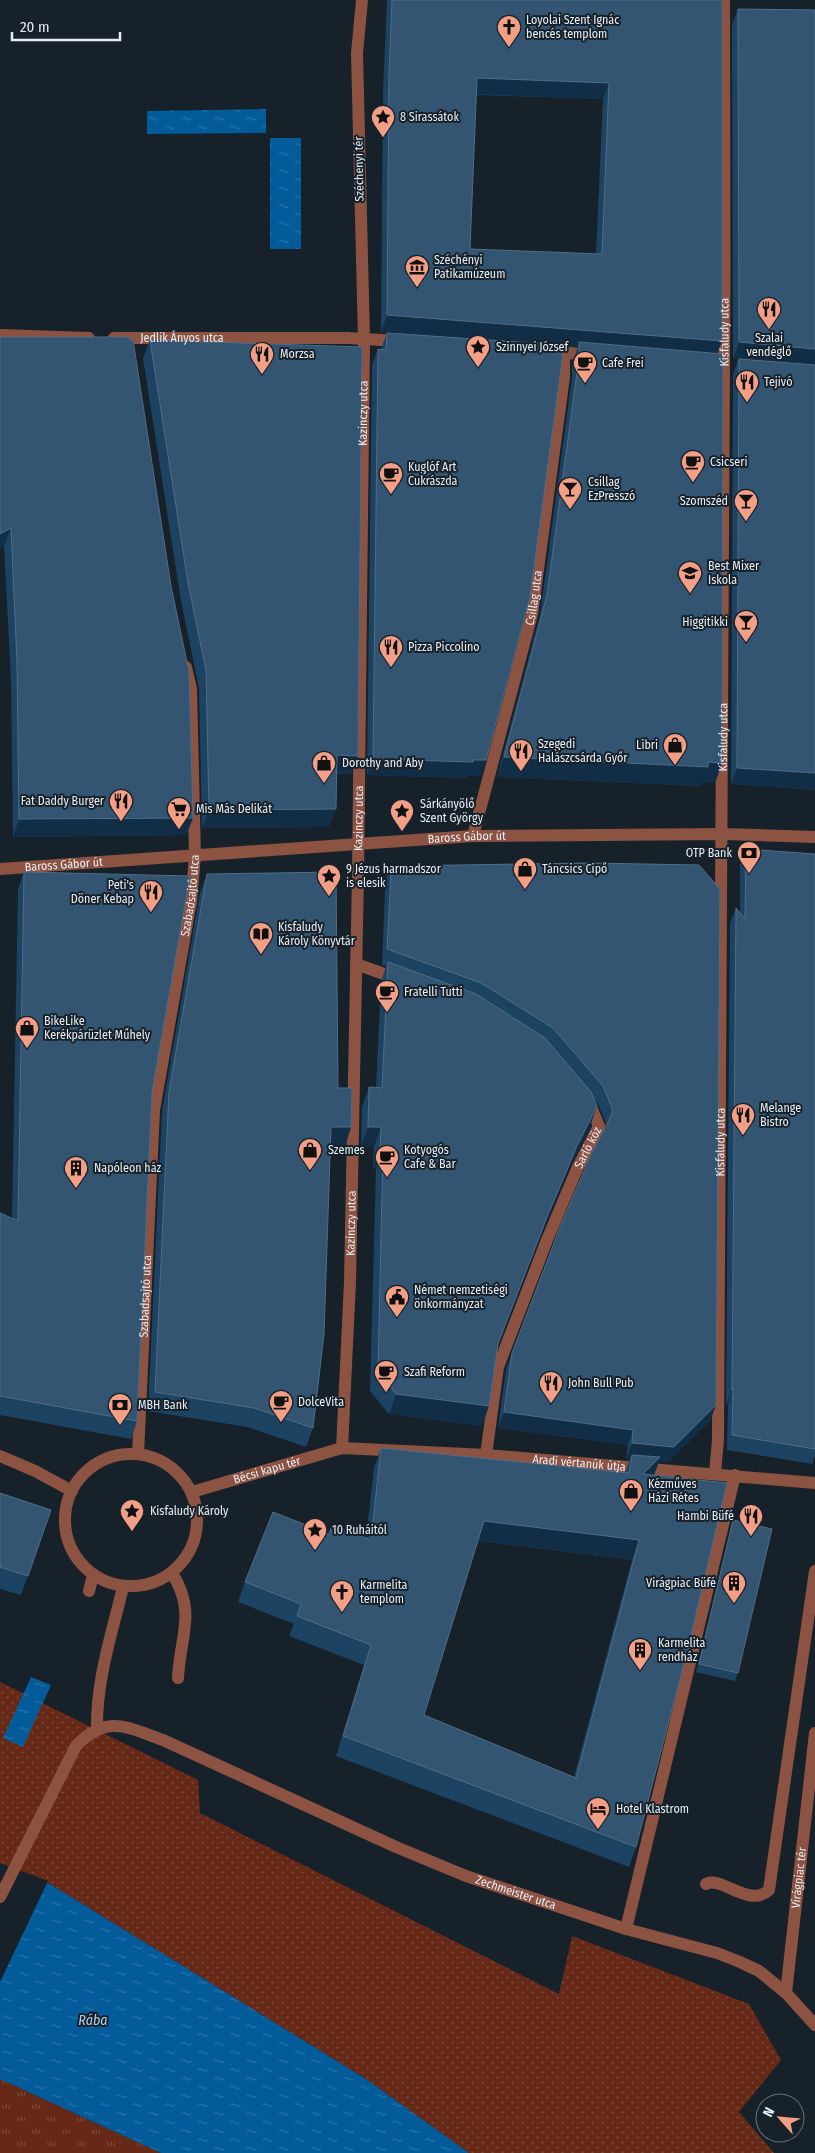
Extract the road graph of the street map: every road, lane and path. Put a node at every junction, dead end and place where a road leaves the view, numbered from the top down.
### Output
1 (362, 0) edge
2 (724, 0) edge
3 (0, 335) edge
4 (364, 339) junction
5 (411, 342) edge
6 (535, 351) edge
7 (564, 352) junction
8 (604, 356) edge
9 (710, 366) edge
10 (730, 368) junction
11 (183, 650) edge
12 (723, 834) junction
13 (473, 836) junction
14 (815, 837) edge
15 (358, 842) junction
16 (195, 856) junction
17 (0, 869) edge
18 (356, 964) junction
19 (410, 983) edge
20 (579, 1094) edge
21 (342, 1448) junction
22 (138, 1454) junction
23 (486, 1455) junction
24 (0, 1456) edge
25 (715, 1473) junction
26 (735, 1475) junction
27 (815, 1483) edge
28 (72, 1491) junction
29 (192, 1492) junction
30 (172, 1572) junction
31 (815, 1572) edge
32 (93, 1575) junction
33 (123, 1587) junction
34 (89, 1590) dead end
35 (178, 1678) dead end
36 (97, 1728) junction
37 (815, 1733) edge
38 (706, 1884) dead end
39 (0, 1898) edge
40 (626, 1929) junction
41 (786, 1992) junction
42 (815, 2025) edge

1 - 4 street, Széchenyi tér
2 - 10 street, Kisfaludy utca
3 - 4 street, Jedlik Ányos utca
4 - 5 street, Jedlik Ányos utca
4 - 15 street, Kazinczy utca
6 - 7 street
7 - 8 street
7 - 13 street, Csillag utca
9 - 10 street
10 - 12 street, Kisfaludy utca
11 - 16 street, Szabadsajtó utca
12 - 13 street, Baross Gábor út
12 - 14 street, Baross Gábor út
12 - 25 street, Kisfaludy utca
13 - 15 street, Baross Gábor út
15 - 16 street, Baross Gábor út
15 - 18 street, Kazinczy utca
16 - 17 street, Baross Gábor út
16 - 22 street, Szabadsajtó utca
18 - 19 street
18 - 21 street, Kazinczy utca
20 - 23 street, Sarló köz
21 - 23 street, Aradi vértanúk útja
21 - 29 street, Bécsi kapu tér
22 - 28 street
22 - 29 street
23 - 25 street, Aradi vértanúk útja
24 - 28 street
25 - 26 street, Aradi vértanúk útja
26 - 27 street, Aradi vértanúk útja
26 - 40 street
28 - 32 street
29 - 30 street
30 - 33 street
30 - 35 street
31 - 38 street
32 - 33 street
32 - 34 street
33 - 36 street
36 - 39 street
36 - 40 street, Zechmeister utca
37 - 41 street, Virágpiac tér
40 - 41 street, Zechmeister utca
41 - 42 street, Zechmeister utca

